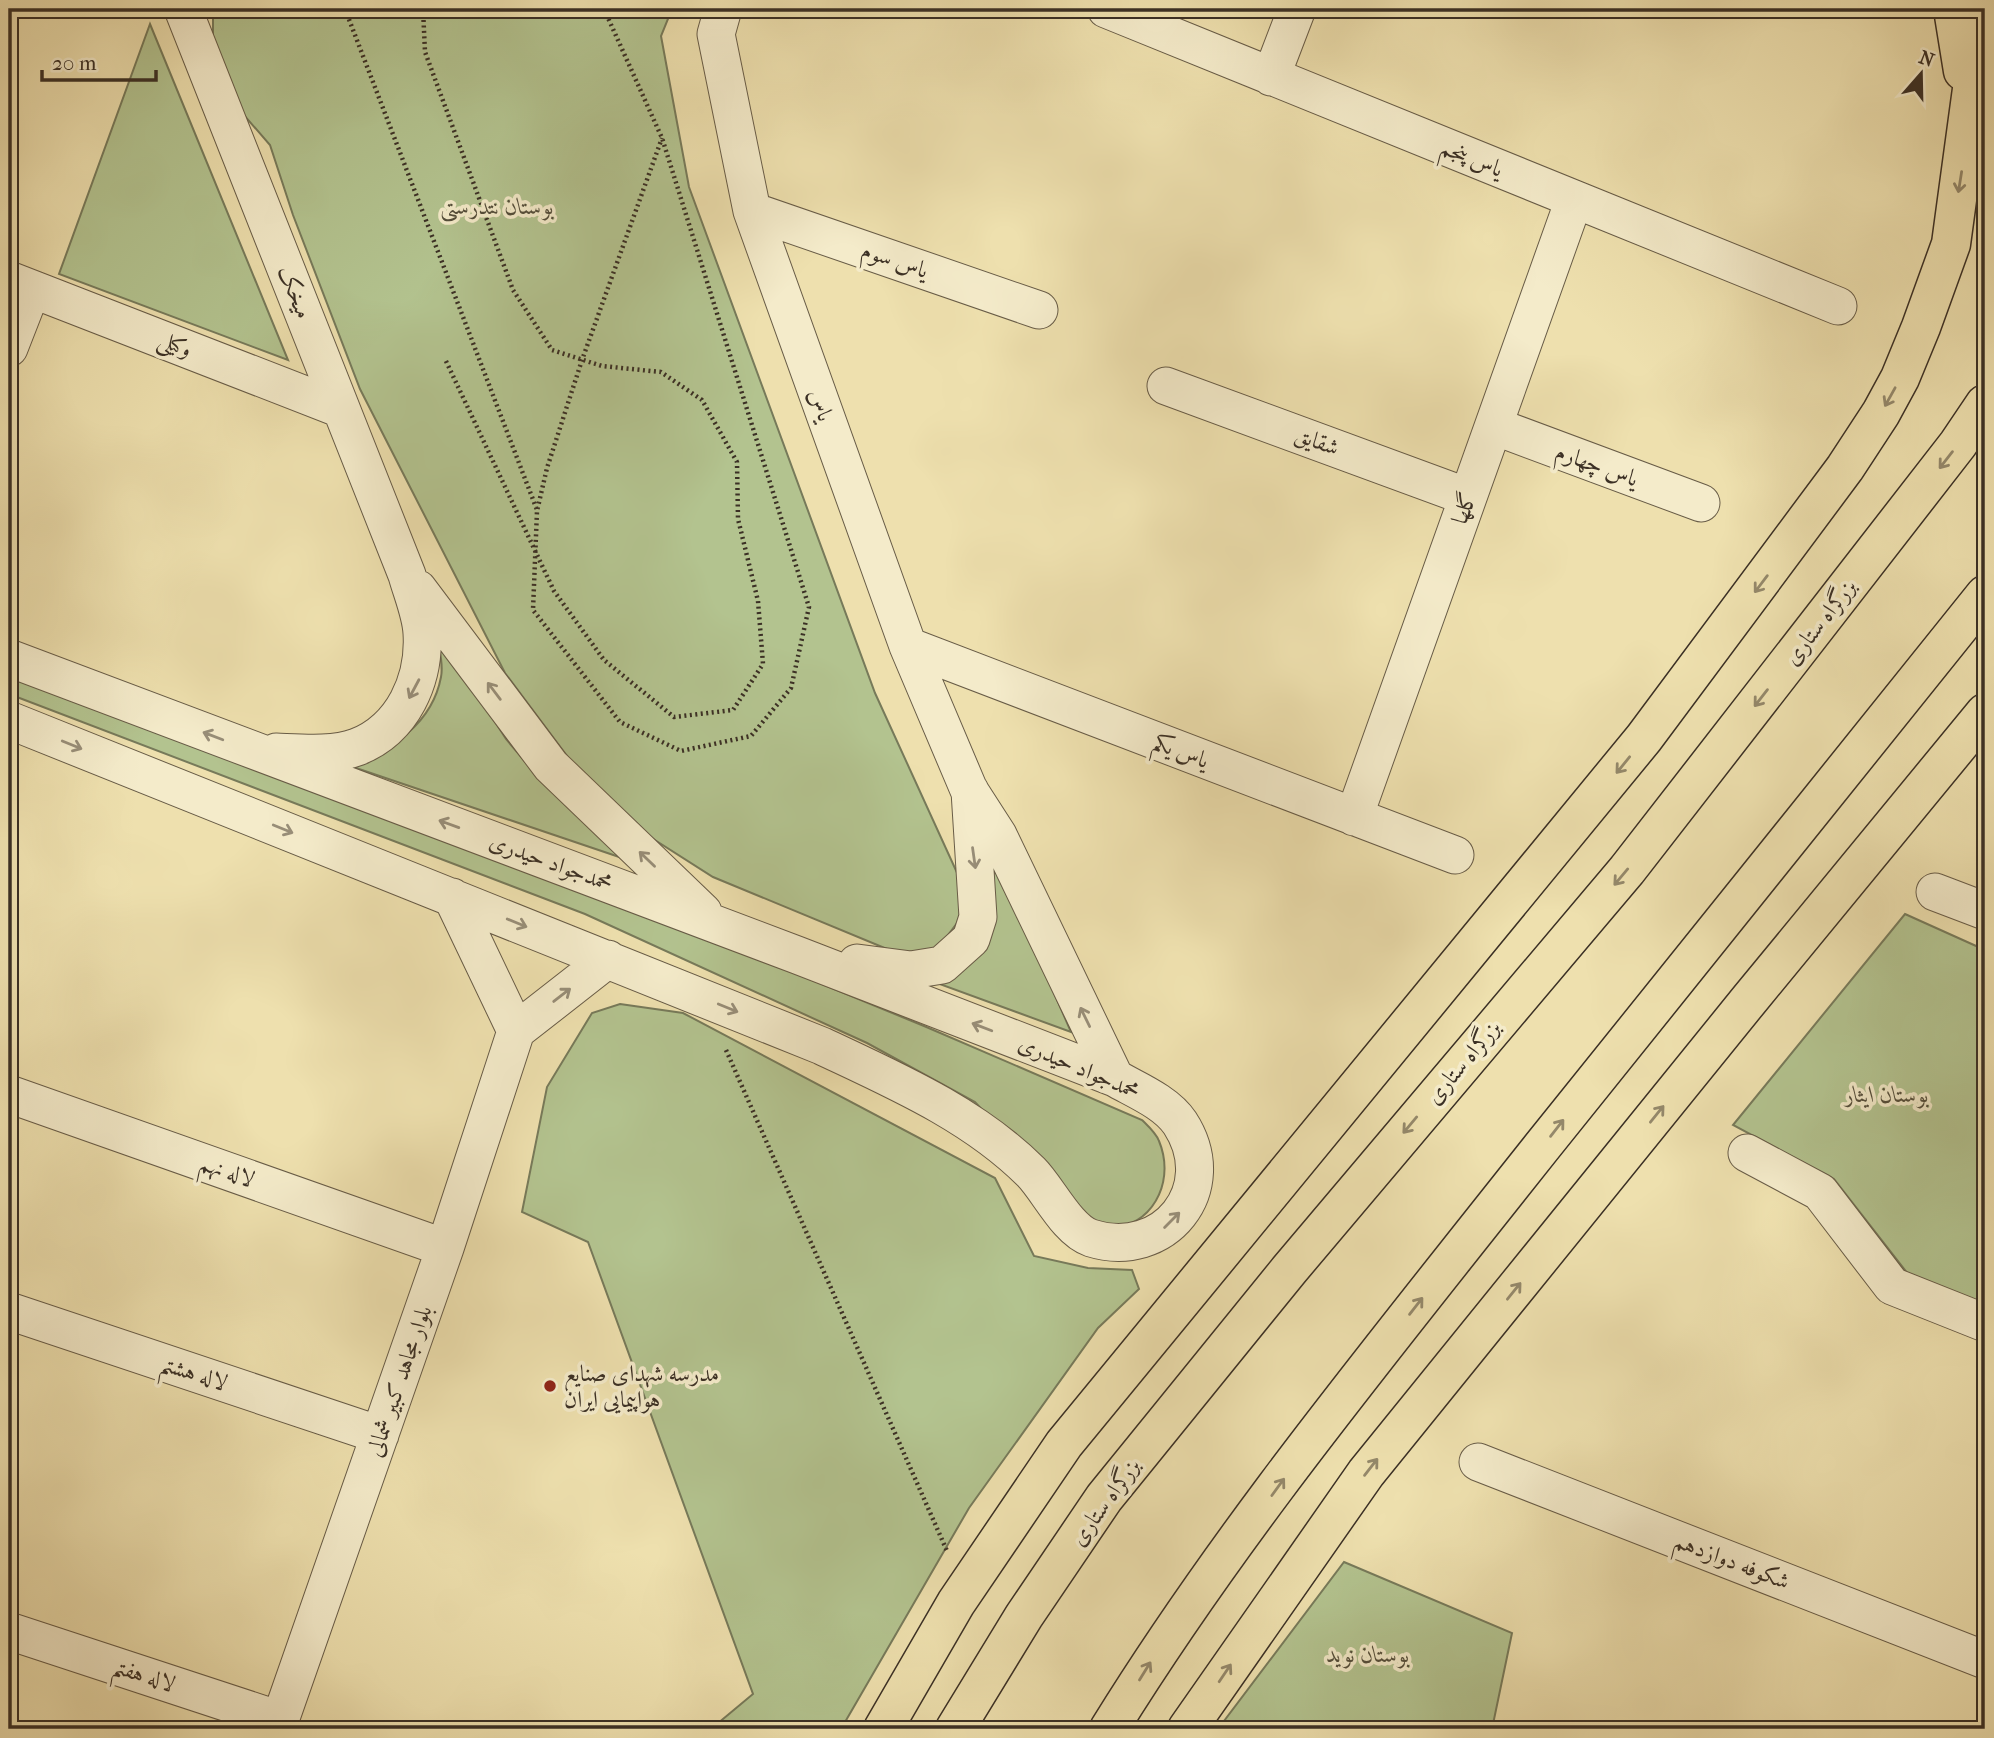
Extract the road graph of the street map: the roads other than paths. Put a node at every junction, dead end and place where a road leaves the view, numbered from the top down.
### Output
1 (183, 9) edge
2 (723, 9) edge
3 (1107, 9) edge
4 (1297, 9) edge
5 (1953, 9) edge
6 (1985, 17) edge
7 (1271, 77) junction
8 (1970, 114) junction
9 (1574, 200) junction
10 (752, 211) junction
11 (20, 285) edge
12 (1839, 306) dead end
13 (1039, 310) dead end
14 (9, 348) edge
15 (1166, 386) dead end
16 (1985, 404) edge
17 (341, 409) junction
18 (1494, 426) junction
19 (1468, 497) junction
20 (1701, 503) dead end
21 (407, 575) junction
22 (1985, 595) edge
23 (908, 646) junction
24 (9, 658) edge
25 (1985, 713) edge
26 (9, 720) edge
27 (253, 751) junction
28 (970, 790) junction
29 (1354, 817) junction
30 (1455, 855) dead end
31 (1935, 892) dead end
32 (452, 897) junction
33 (1985, 911) edge
34 (713, 923) junction
35 (797, 955) junction
36 (608, 960) junction
37 (516, 1031) junction
38 (1115, 1078) junction
39 (9, 1094) edge
40 (1747, 1153) dead end
41 (445, 1248) junction
42 (9, 1311) edge
43 (1985, 1323) edge
44 (380, 1435) junction
45 (1478, 1462) dead end
46 (9, 1631) edge
47 (1985, 1660) edge
48 (279, 1724) edge
49 (883, 1729) edge
50 (955, 1729) edge
51 (1109, 1729) edge
52 (1187, 1729) edge

1 - 17 street, میخک
2 - 10 street, یاس
3 - 7 street, یاس پنجم
4 - 7 street
5 - 8 highway
6 - 8 highway
7 - 9 street, یاس پنجم
8 -> 49 highway
9 - 12 street, یاس پنجم
9 - 18 street, گلها
10 - 13 street, یاس سوم
10 - 23 street, یاس
11 - 14 street
11 - 17 street, وکیلی
15 - 19 street, شقایق
16 -> 50 highway, بزرگراه ستاری
17 - 21 street, میخک
18 - 19 street, گلها
18 - 20 street, یاس چهارم
19 - 29 street, گلها
21 -> 27 street
34 -> 21 street
51 -> 22 highway
23 - 28 street, یاس
23 - 29 street, یاس یکم
27 -> 24 street, محمدجواد حیدری
52 -> 25 highway
26 -> 32 street, محمدجواد حیدری
34 -> 27 street, محمدجواد حیدری
28 -> 35 street
38 -> 28 street
29 - 30 street, یاس یکم
31 - 33 street
32 -> 36 street, محمدجواد حیدری
32 - 37 street
34 - 35 street, محمدجواد حیدری
38 -> 35 street, محمدجواد حیدری
37 -> 36 street
36 -> 38 street, محمدجواد حیدری
37 - 41 street, بلوار مجاهد کبیر شمالی
39 - 41 street, لاله نهم
40 - 43 street
41 - 44 street, بلوار مجاهد کبیر شمالی
42 - 44 street, لاله هشتم
44 - 48 street, بلوار مجاهد کبیر شمالی
45 - 47 street, شکوفه دوازدهم
46 - 48 street, لاله هفتم

